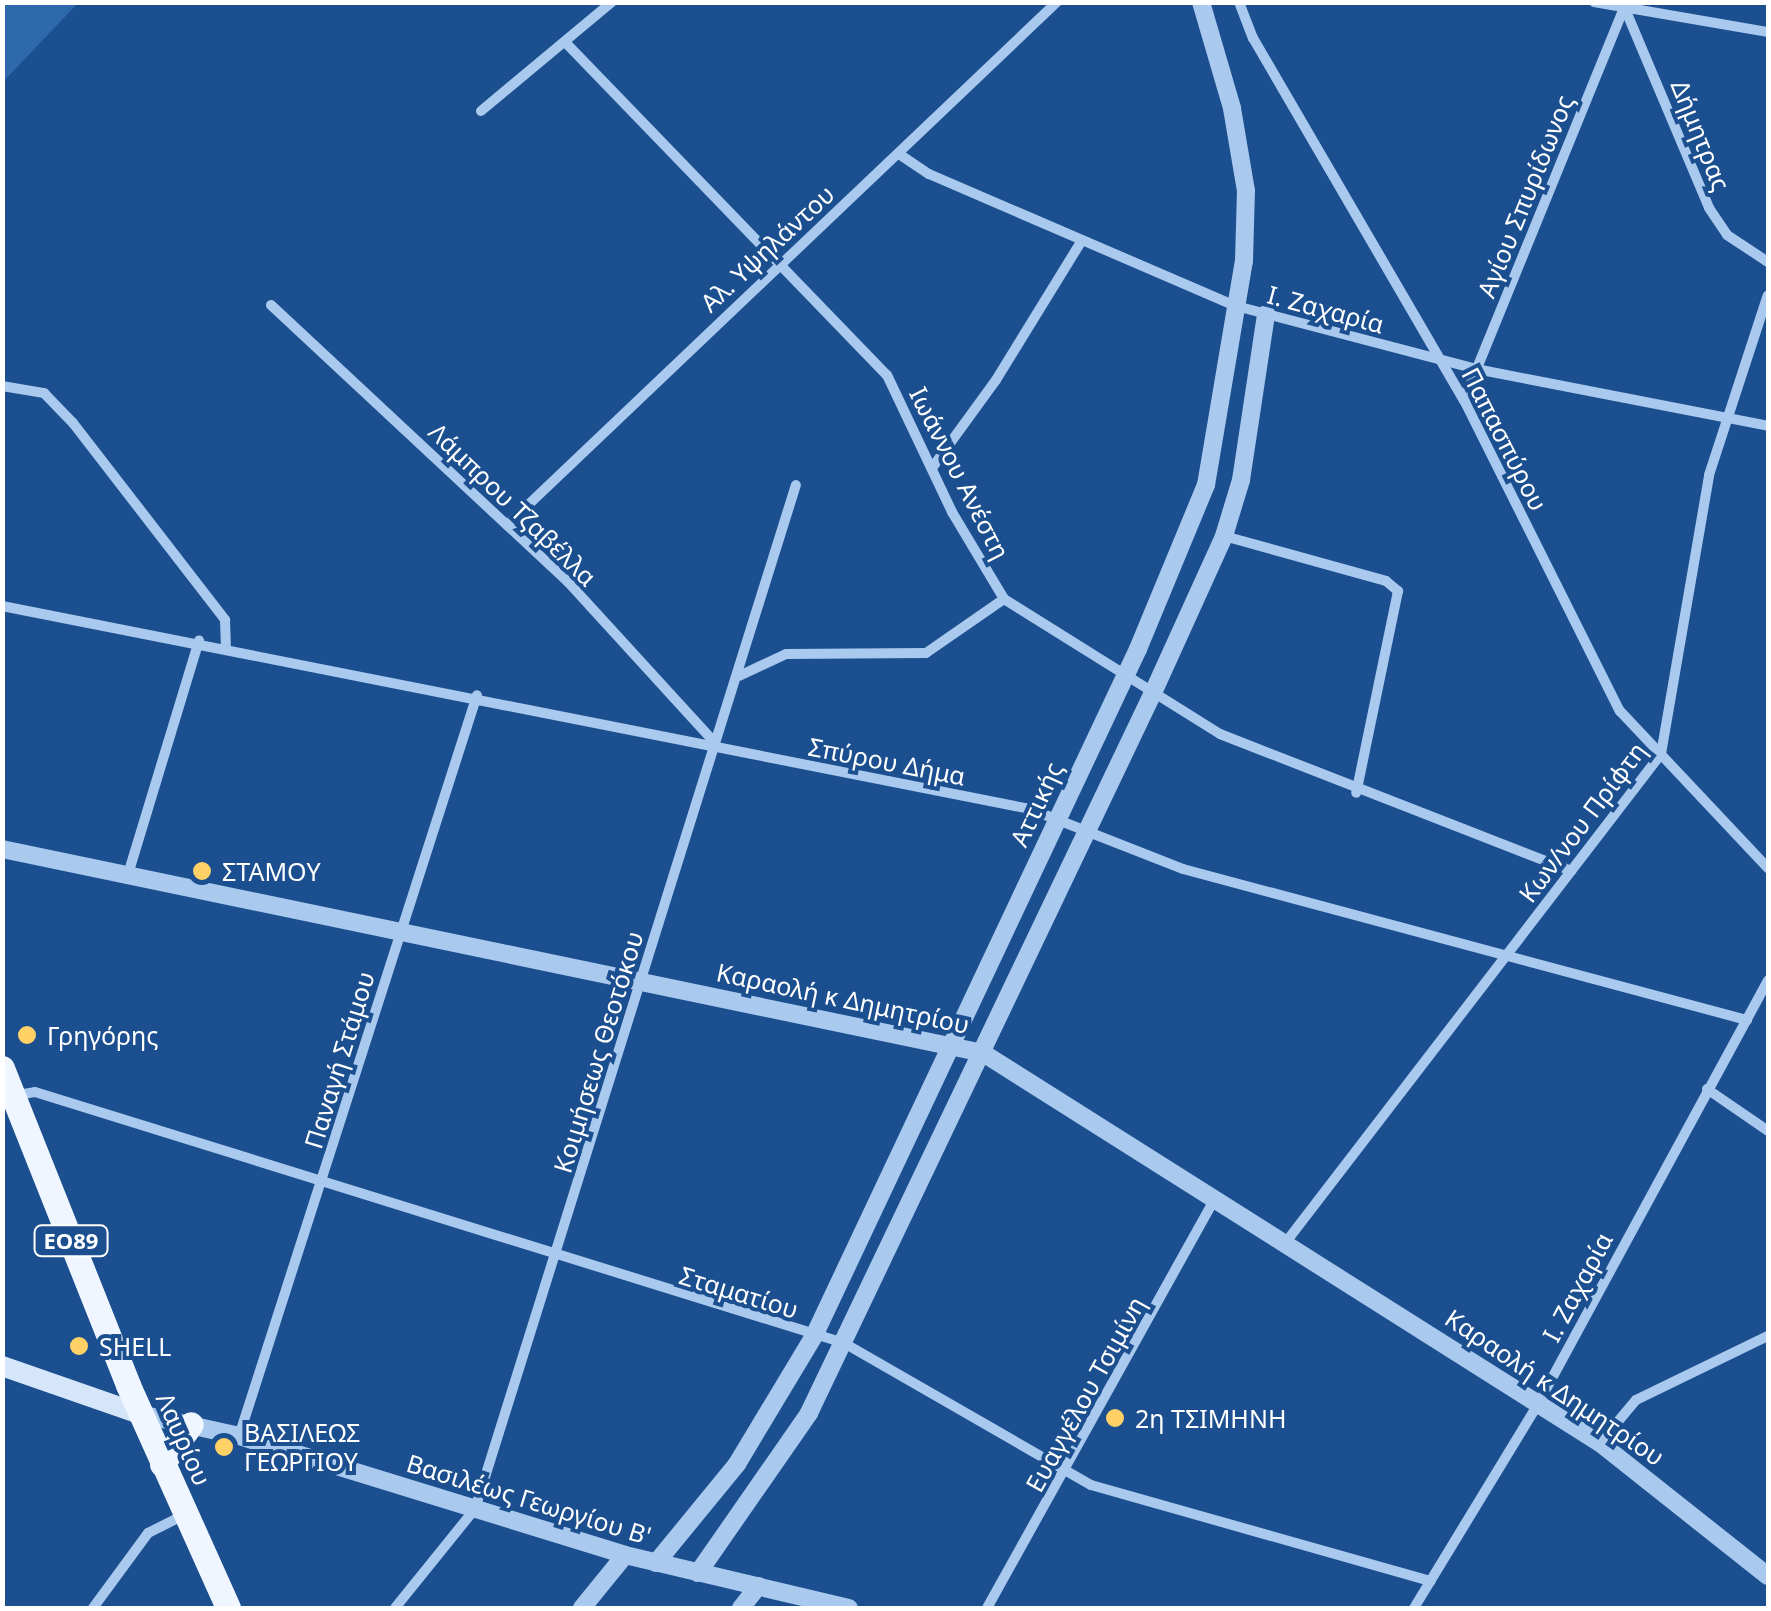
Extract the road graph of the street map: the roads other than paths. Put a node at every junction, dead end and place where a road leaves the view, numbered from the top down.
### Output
1 (612, 2) edge
2 (1057, 2) edge
3 (1200, 2) edge
4 (1239, 2) edge
5 (1594, 2) edge
6 (1623, 5) edge
7 (1768, 32) edge
8 (565, 42) junction
9 (481, 111) dead end
10 (898, 154) junction
11 (1082, 240) junction
12 (780, 261) junction
13 (1768, 262) edge
14 (1768, 295) edge
15 (271, 305) dead end
16 (1236, 306) junction
17 (1266, 314) junction
18 (1441, 360) junction
19 (1476, 369) junction
20 (2, 386) edge
21 (1464, 400) junction
22 (1732, 418) junction
23 (1768, 426) edge
24 (932, 468) junction
25 (796, 485) dead end
26 (508, 525) junction
27 (1224, 536) junction
28 (1004, 599) junction
29 (2, 606) edge
30 (199, 640) junction
31 (226, 646) junction
32 (739, 676) junction
33 (1124, 677) junction
34 (477, 695) junction
35 (1152, 696) junction
36 (715, 744) junction
37 (1661, 754) junction
38 (1356, 793) junction
39 (1056, 819) junction
40 (1089, 836) junction
41 (2, 849) edge
42 (1768, 868) edge
43 (129, 872) junction
44 (1571, 872) junction
45 (400, 930) junction
46 (1504, 958) junction
47 (640, 980) junction
48 (1768, 980) edge
49 (1747, 1020) junction
50 (952, 1048) junction
51 (984, 1053) junction
52 (2, 1068) edge
53 (1707, 1088) junction
54 (14, 1096) junction
55 (1768, 1131) edge
56 (323, 1181) junction
57 (1215, 1198) junction
58 (1286, 1242) junction
59 (556, 1256) junction
60 (814, 1336) junction
61 (1768, 1336) edge
62 (844, 1343) junction
63 (2, 1366) edge
64 (1538, 1404) junction
65 (140, 1414) junction
66 (191, 1424) junction
67 (239, 1436) junction
68 (1600, 1443) junction
69 (162, 1464) junction
70 (1068, 1470) junction
71 (475, 1509) junction
72 (185, 1514) junction
73 (625, 1556) junction
74 (656, 1563) junction
75 (698, 1573) junction
76 (1768, 1576) edge
77 (1431, 1580) junction
78 (758, 1586) junction
79 (93, 1608) edge
80 (228, 1608) edge
81 (396, 1608) edge
82 (582, 1608) edge
83 (740, 1608) edge
84 (848, 1608) edge
85 (987, 1608) edge
86 (1414, 1608) edge

1 - 8 street
2 - 10 street, Αλ. Υψηλάντου
3 - 16 street, Αττικής
4 - 18 street, Παπασπύρου
5 - 6 street
6 - 7 street
6 - 13 street, Δήμητρας
6 - 19 street, Αγίου Σπυρίδωνος
8 - 9 street
8 - 12 street, Ιωάννου Ανέστη
10 - 11 street, Ι. Ζαχαρία
10 - 12 street, Αλ. Υψηλάντου
11 - 16 street, Ι. Ζαχαρία
11 - 24 street
12 - 24 street, Ιωάννου Ανέστη
12 - 26 street, Αλ. Υψηλάντου
14 - 22 street, Κων/νου Πρίφτη
15 - 26 street, Λάμπρου Τζαβέλλα
16 - 17 street, Ι. Ζαχαρία
16 - 33 street, Αττικής
17 - 18 street, Ι. Ζαχαρία
17 - 27 street
18 - 19 street, Ι. Ζαχαρία
18 - 21 street, Παπασπύρου
19 - 21 street, Αγίου Σπυρίδωνος
19 - 22 street, Ι. Ζαχαρία
20 - 31 street
21 - 37 street, Παπασπύρου
22 - 23 street, Ι. Ζαχαρία
22 - 37 street, Κων/νου Πρίφτη
24 - 28 street, Ιωάννου Ανέστη
25 - 32 street, Κοιμήσεως Θεοτόκου
26 - 36 street, Λάμπρου Τζαβέλλα
27 - 35 street
27 - 38 street
28 - 32 street
28 - 33 street, Ιωάννου Ανέστη
29 - 30 street, Σπύρου Δήμα
30 - 31 street, Σπύρου Δήμα
30 - 43 street
31 - 34 street, Σπύρου Δήμα
32 - 36 street, Κοιμήσεως Θεοτόκου
33 - 35 street, Ιωάννου Ανέστη
33 - 39 street, Αττικής
34 - 36 street, Σπύρου Δήμα
34 - 45 street, Παναγή Στάμου
35 - 38 street, Ιωάννου Ανέστη
35 - 40 street
36 - 39 street, Σπύρου Δήμα
36 - 47 street, Κοιμήσεως Θεοτόκου
37 - 42 street, Παπασπύρου
37 - 44 street, Κων/νου Πρίφτη
38 - 44 street, Ιωάννου Ανέστη
39 - 40 street, Σπύρου Δήμα
39 - 50 street, Αττικής
40 - 46 street, Σπύρου Δήμα
40 - 51 street
41 - 43 street, Καραολή κ Δημητρίου
43 - 45 street, Καραολή κ Δημητρίου
44 - 46 street, Κων/νου Πρίφτη
45 - 47 street, Καραολή κ Δημητρίου
45 - 56 street, Παναγή Στάμου
46 - 49 street, Σπύρου Δήμα
46 - 58 street, Κων/νου Πρίφτη
47 - 50 street, Καραολή κ Δημητρίου
47 - 59 street, Κοιμήσεως Θεοτόκου
48 - 49 street, Ι. Ζαχαρία
49 - 53 street, Ι. Ζαχαρία
50 - 51 street, Καραολή κ Δημητρίου
50 - 60 street, Αττικής
51 - 57 street, Καραολή κ Δημητρίου
51 - 62 street
52 - 54 main road, Λαυρίου / ΕΟ89
53 - 55 street
53 - 64 street, Ι. Ζαχαρία
54 - 56 street, Σταματίου
54 - 65 main road, Λαυρίου / ΕΟ89
56 - 59 street, Σταματίου
56 - 67 street, Παναγή Στάμου
57 - 58 street, Καραολή κ Δημητρίου
57 - 70 street, Ευαγγέλου Τσιμίνη
58 - 64 street, Καραολή κ Δημητρίου
59 - 60 street, Σταματίου
59 - 71 street, Κοιμήσεως Θεοτόκου
60 - 62 street, Σταματίου
60 - 74 street, Αττικής
61 - 68 street
62 - 70 street, Σταματίου
62 - 75 street
63 - 65 main road
64 - 68 street, Καραολή κ Δημητρίου
64 - 77 street, Ι. Ζαχαρία
65 - 66 street, Βασιλέως Γεωργίου Β'
65 - 69 main road, Λαυρίου / ΕΟ89
66 - 67 street, Βασιλέως Γεωργίου Β'
66 - 69 main road
67 - 71 street, Βασιλέως Γεωργίου Β'
68 - 76 street, Καραολή κ Δημητρίου
69 - 72 main road, Λαυρίου / ΕΟ89
70 - 77 street, Σταματίου
70 - 85 street, Ευαγγέλου Τσιμίνη
71 - 73 street, Βασιλέως Γεωργίου Β'
71 - 81 street, Κοιμήσεως Θεοτόκου
72 - 79 street
72 - 80 main road, Λαυρίου / ΕΟ89
73 - 74 street, Βασιλέως Γεωργίου Β'
73 - 82 street
74 - 75 street, Βασιλέως Γεωργίου Β'
75 - 78 street, Βασιλέως Γεωργίου Β'
77 - 86 street, Ι. Ζαχαρία
78 - 83 street
78 - 84 street, Βασιλέως Γεωργίου Β'

